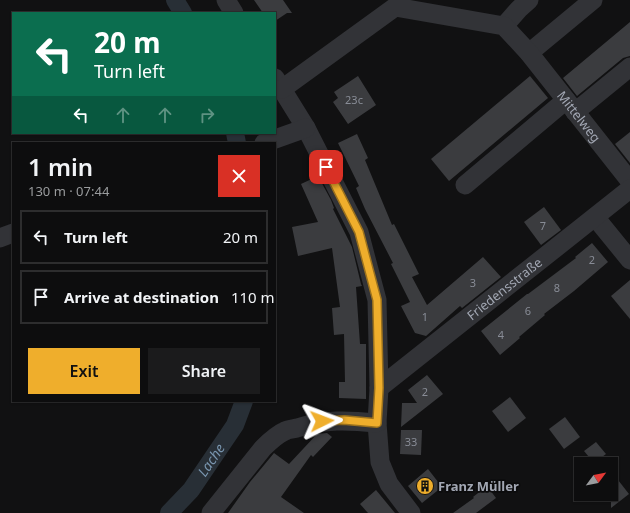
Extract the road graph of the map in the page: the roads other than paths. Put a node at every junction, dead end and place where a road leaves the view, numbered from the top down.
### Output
1 (226, 0) edge
2 (593, 0) edge
3 (391, 3) edge
4 (520, 3) edge
5 (233, 12) edge
6 (504, 26) junction
7 (529, 53) junction
8 (630, 67) edge
9 (278, 84) edge
10 (571, 106) junction
11 (306, 128) junction
12 (268, 142) edge
13 (630, 181) edge
14 (465, 185) dead end
15 (630, 188) edge
16 (595, 217) junction
17 (12, 233) edge
18 (0, 238) edge
19 (630, 260) edge
20 (379, 388) junction
21 (377, 423) junction
22 (211, 513) edge
23 (411, 513) edge

1 - 5 street
2 - 7 street
3 - 6 street
3 - 9 street
4 - 6 street
6 - 7 street, Mittelweg
7 - 10 street, Mittelweg
8 - 10 street
9 - 11 street
10 - 13 street, Mittelweg
10 - 14 street
11 - 12 street
11 - 20 street
15 - 16 street, Friedensstraße
16 - 19 street
16 - 20 street, Friedensstraße
17 - 18 street
20 - 21 street
21 - 22 street
21 - 23 street

